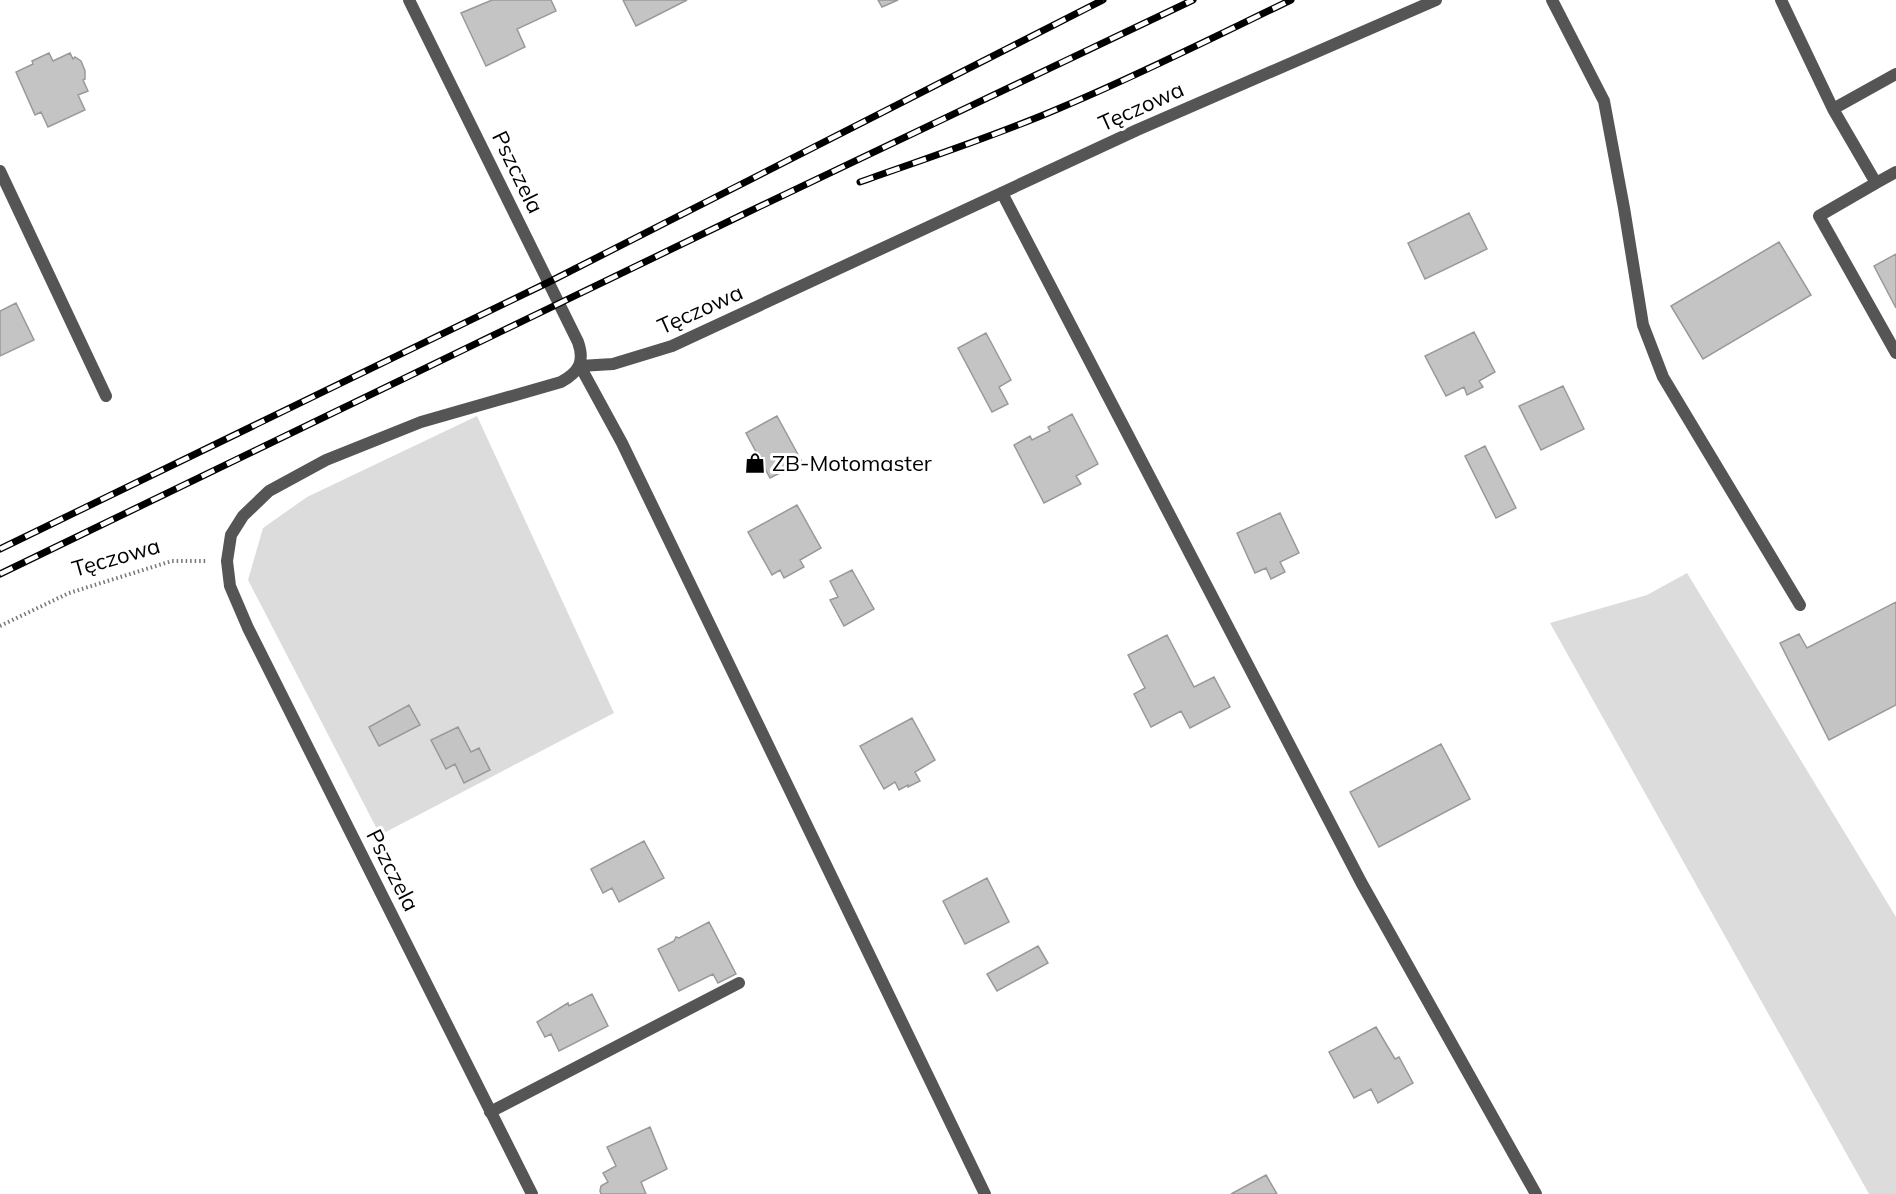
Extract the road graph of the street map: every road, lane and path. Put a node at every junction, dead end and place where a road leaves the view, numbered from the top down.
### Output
1 (409, 0) edge
2 (1436, 0) edge
3 (1552, 0) edge
4 (1781, 0) edge
5 (1896, 74) edge
6 (1833, 109) junction
7 (0, 171) edge
8 (1896, 172) edge
9 (1876, 183) junction
10 (1002, 193) junction
11 (1896, 353) edge
12 (580, 366) junction
13 (105, 396) dead end
14 (227, 561) junction
15 (1800, 605) dead end
16 (0, 627) edge
17 (739, 983) dead end
18 (490, 1112) junction
19 (532, 1194) edge
20 (985, 1194) edge
21 (1536, 1194) edge

1 - 12 street, Pszczela
2 - 10 street, Tęczowa
3 - 15 street
4 - 6 street
5 - 6 street
6 - 9 street
7 - 13 street
8 - 9 street
9 - 11 street
10 - 12 street, Tęczowa
10 - 21 street
12 - 14 street
12 - 20 street
14 - 16 path, Tęczowa
14 - 18 street, Pszczela
17 - 18 street
18 - 19 street, Pszczela

